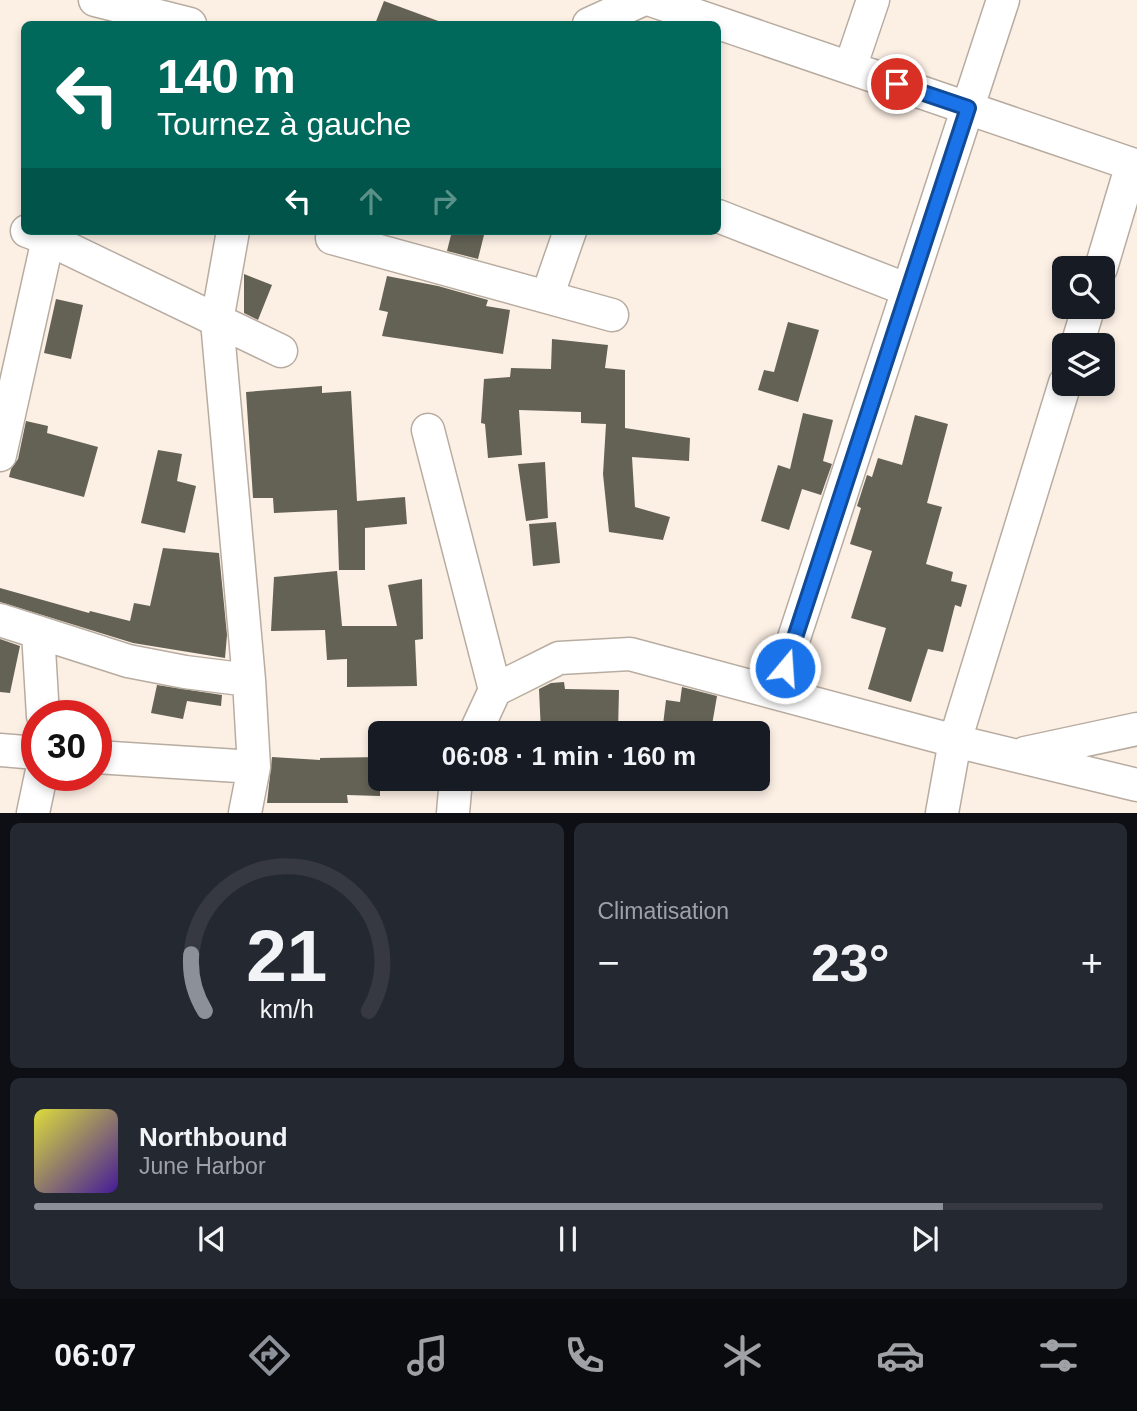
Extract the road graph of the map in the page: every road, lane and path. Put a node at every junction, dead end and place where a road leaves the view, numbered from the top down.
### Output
1 (94, 0) edge
2 (642, 0) edge
3 (651, 0) edge
4 (873, 0) edge
5 (1003, 0) edge
6 (178, 21) edge
7 (596, 21) edge
8 (712, 21) edge
9 (721, 24) edge
10 (850, 68) junction
11 (968, 108) junction
12 (1135, 165) edge
13 (721, 217) edge
14 (0, 221) edge
15 (21, 229) edge
16 (33, 235) edge
17 (37, 235) edge
18 (232, 235) edge
19 (569, 235) edge
20 (332, 238) dead end
21 (1105, 256) edge
22 (908, 290) junction
23 (547, 297) junction
24 (612, 315) dead end
25 (217, 321) junction
26 (281, 351) dead end
27 (1061, 396) edge
28 (428, 430) dead end
29 (0, 454) edge
30 (0, 620) edge
31 (38, 632) junction
32 (248, 680) junction
33 (495, 691) junction
34 (776, 693) junction
35 (42, 700) edge
36 (481, 721) edge
37 (1137, 729) edge
38 (955, 741) junction
39 (0, 750) edge
40 (21, 751) edge
41 (1013, 755) junction
42 (112, 758) edge
43 (254, 768) junction
44 (1137, 785) edge
45 (38, 791) edge
46 (455, 791) edge
47 (33, 813) edge
48 (245, 813) edge
49 (453, 813) edge
50 (942, 813) edge

1 - 6 street
2 - 7 street
3 - 8 street
4 - 10 street
5 - 11 street
9 - 10 street
10 - 11 street
11 - 12 street
11 - 22 street
12 - 21 street
13 - 22 street
14 - 15 street
16 - 29 street
17 - 25 street
18 - 25 street
19 - 23 street
20 - 23 street
22 - 34 street
23 - 24 street
25 - 26 street
25 - 32 street
27 - 38 street
28 - 33 street
30 - 31 street
31 - 32 street
31 - 35 street
32 - 43 street
33 - 34 street
33 - 36 street
34 - 38 street
37 - 41 street
38 - 41 street
38 - 50 street
39 - 40 street
41 - 44 street
42 - 43 street
43 - 48 street
45 - 47 street
46 - 49 street

